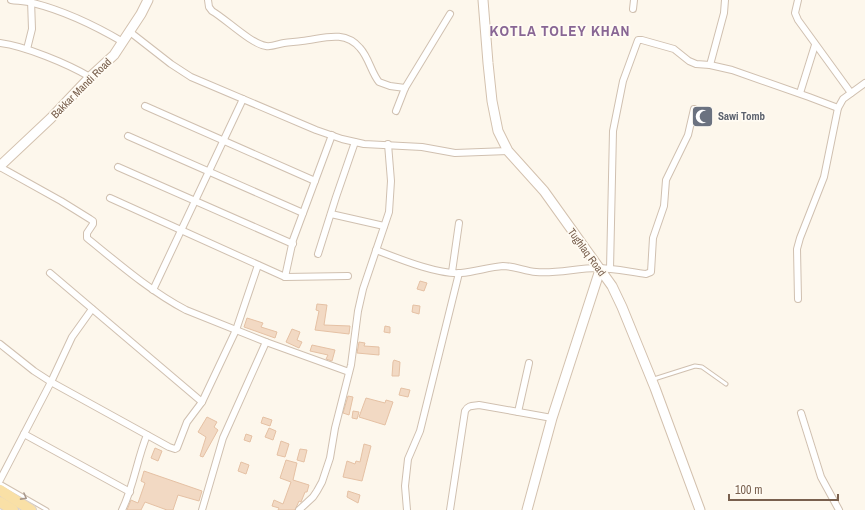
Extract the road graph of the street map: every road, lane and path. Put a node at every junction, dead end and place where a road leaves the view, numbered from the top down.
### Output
1 (11, 0) edge
2 (148, 0) edge
3 (208, 0) edge
4 (483, 0) edge
5 (634, 0) edge
6 (725, 0) edge
7 (798, 0) edge
8 (31, 1) edge
9 (633, 9) dead end
10 (450, 14) dead end
11 (130, 32) junction
12 (123, 42) junction
13 (0, 43) edge
14 (815, 45) junction
15 (27, 49) junction
16 (710, 65) junction
17 (90, 77) junction
18 (865, 83) edge
19 (405, 88) junction
20 (800, 93) junction
21 (850, 93) junction
22 (243, 99) junction
23 (145, 106) dead end
24 (838, 108) junction
25 (694, 109) dead end
26 (396, 111) dead end
27 (332, 135) junction
28 (128, 136) dead end
29 (223, 140) junction
30 (355, 142) junction
31 (388, 144) junction
32 (508, 151) junction
33 (0, 167) edge
34 (118, 167) dead end
35 (209, 171) junction
36 (315, 181) junction
37 (110, 198) dead end
38 (195, 201) junction
39 (303, 213) junction
40 (331, 214) junction
41 (459, 223) dead end
42 (384, 226) junction
43 (181, 230) junction
44 (292, 244) junction
45 (376, 250) junction
46 (318, 254) dead end
47 (258, 265) junction
48 (599, 269) junction
49 (610, 269) junction
50 (452, 272) junction
51 (50, 273) dead end
52 (459, 273) junction
53 (348, 276) dead end
54 (285, 277) junction
55 (153, 290) junction
56 (798, 299) dead end
57 (92, 308) junction
58 (236, 330) junction
59 (266, 342) junction
60 (0, 344) edge
61 (529, 363) dead end
62 (349, 372) junction
63 (652, 379) junction
64 (51, 382) junction
65 (726, 384) dead end
66 (202, 402) junction
67 (518, 412) junction
68 (801, 413) dead end
69 (552, 418) junction
70 (24, 434) junction
71 (147, 435) junction
72 (0, 481) edge
73 (0, 490) edge
74 (130, 492) junction
75 (0, 502) edge
76 (13, 510) edge
77 (31, 510) edge
78 (47, 510) edge
79 (122, 510) edge
80 (202, 510) edge
81 (299, 510) edge
82 (407, 510) edge
83 (450, 510) edge
84 (527, 510) edge
85 (700, 510) edge
86 (839, 510) edge

1 - 8 street
2 - 11 street, Bakkar Mandi Road
3 - 19 street
4 - 32 street, Tughlaq Road
5 - 9 street
6 - 16 street
7 - 14 street
8 - 12 street
8 - 15 street
10 - 19 street
11 - 12 street, Bakkar Mandi Road
11 - 22 street
12 - 17 street, Bakkar Mandi Road
13 - 15 street
14 - 20 street
14 - 21 street
15 - 17 street
16 - 20 street
16 - 49 street
17 - 33 street, Bakkar Mandi Road
18 - 21 street
19 - 26 street
20 - 24 street
21 - 24 street
22 - 27 street
22 - 29 street
23 - 29 street
24 - 56 street
25 - 49 street
27 - 30 street
27 - 36 street
28 - 35 street
29 - 35 street
29 - 36 street
30 - 31 street
30 - 40 street
31 - 32 street
31 - 42 street
32 - 48 street, Tughlaq Road
33 - 55 street
34 - 38 street
35 - 38 street
35 - 39 street
36 - 39 street
37 - 43 street
38 - 43 street
38 - 44 street
39 - 44 street
40 - 42 street
40 - 46 street
41 - 50 street
42 - 45 street
43 - 47 street
43 - 55 street
44 - 54 street
45 - 50 street
45 - 62 street
47 - 54 street
47 - 58 street
48 - 49 street
48 - 52 street
48 - 63 street, Tughlaq Road
48 - 69 street
50 - 52 street
51 - 57 street
52 - 82 street
53 - 54 street
55 - 58 street
57 - 64 street
57 - 66 street
58 - 59 street
58 - 66 street
59 - 62 street
59 - 80 street
60 - 64 street
61 - 67 street
62 - 81 street
63 - 65 lane
63 - 85 street, Tughlaq Road
64 - 70 street
64 - 71 street
66 - 71 street
67 - 69 street
67 - 83 street
68 - 86 street
69 - 84 street
70 - 72 street
70 - 74 street
71 - 74 street
72 -> 78 lane
73 - 77 main road
74 - 79 street
75 - 76 main road

